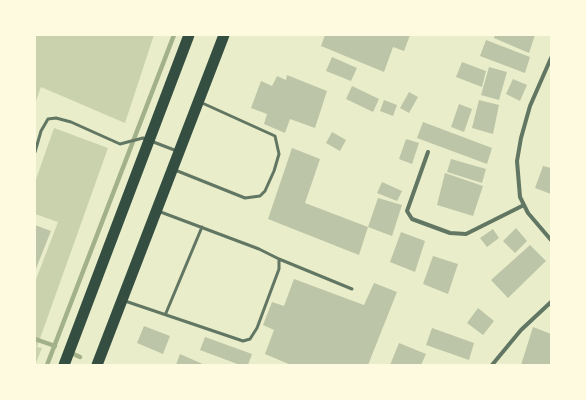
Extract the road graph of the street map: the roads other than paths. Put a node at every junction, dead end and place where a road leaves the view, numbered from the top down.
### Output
1 (189, 35) edge
2 (224, 35) edge
3 (551, 58) edge
4 (198, 101) junction
5 (146, 139) junction
6 (35, 152) edge
7 (178, 152) junction
8 (428, 152) dead end
9 (172, 169) junction
10 (524, 205) junction
11 (156, 210) junction
12 (202, 227) junction
13 (551, 240) edge
14 (279, 259) junction
15 (352, 289) dead end
16 (122, 300) junction
17 (551, 302) edge
18 (166, 313) junction
19 (64, 365) edge
20 (97, 365) edge
21 (492, 365) edge

1 - 5 highway
2 - 4 highway
3 - 10 street
4 - 7 highway
4 - 9 lane
5 - 6 lane
5 - 7 lane
5 - 19 highway
7 - 9 highway
8 - 10 street
9 - 11 highway
10 - 13 street
11 - 12 lane
11 - 16 highway
12 - 14 lane
12 - 18 lane
14 - 15 lane
14 - 18 lane
16 - 18 lane
16 - 20 highway
17 - 21 street

